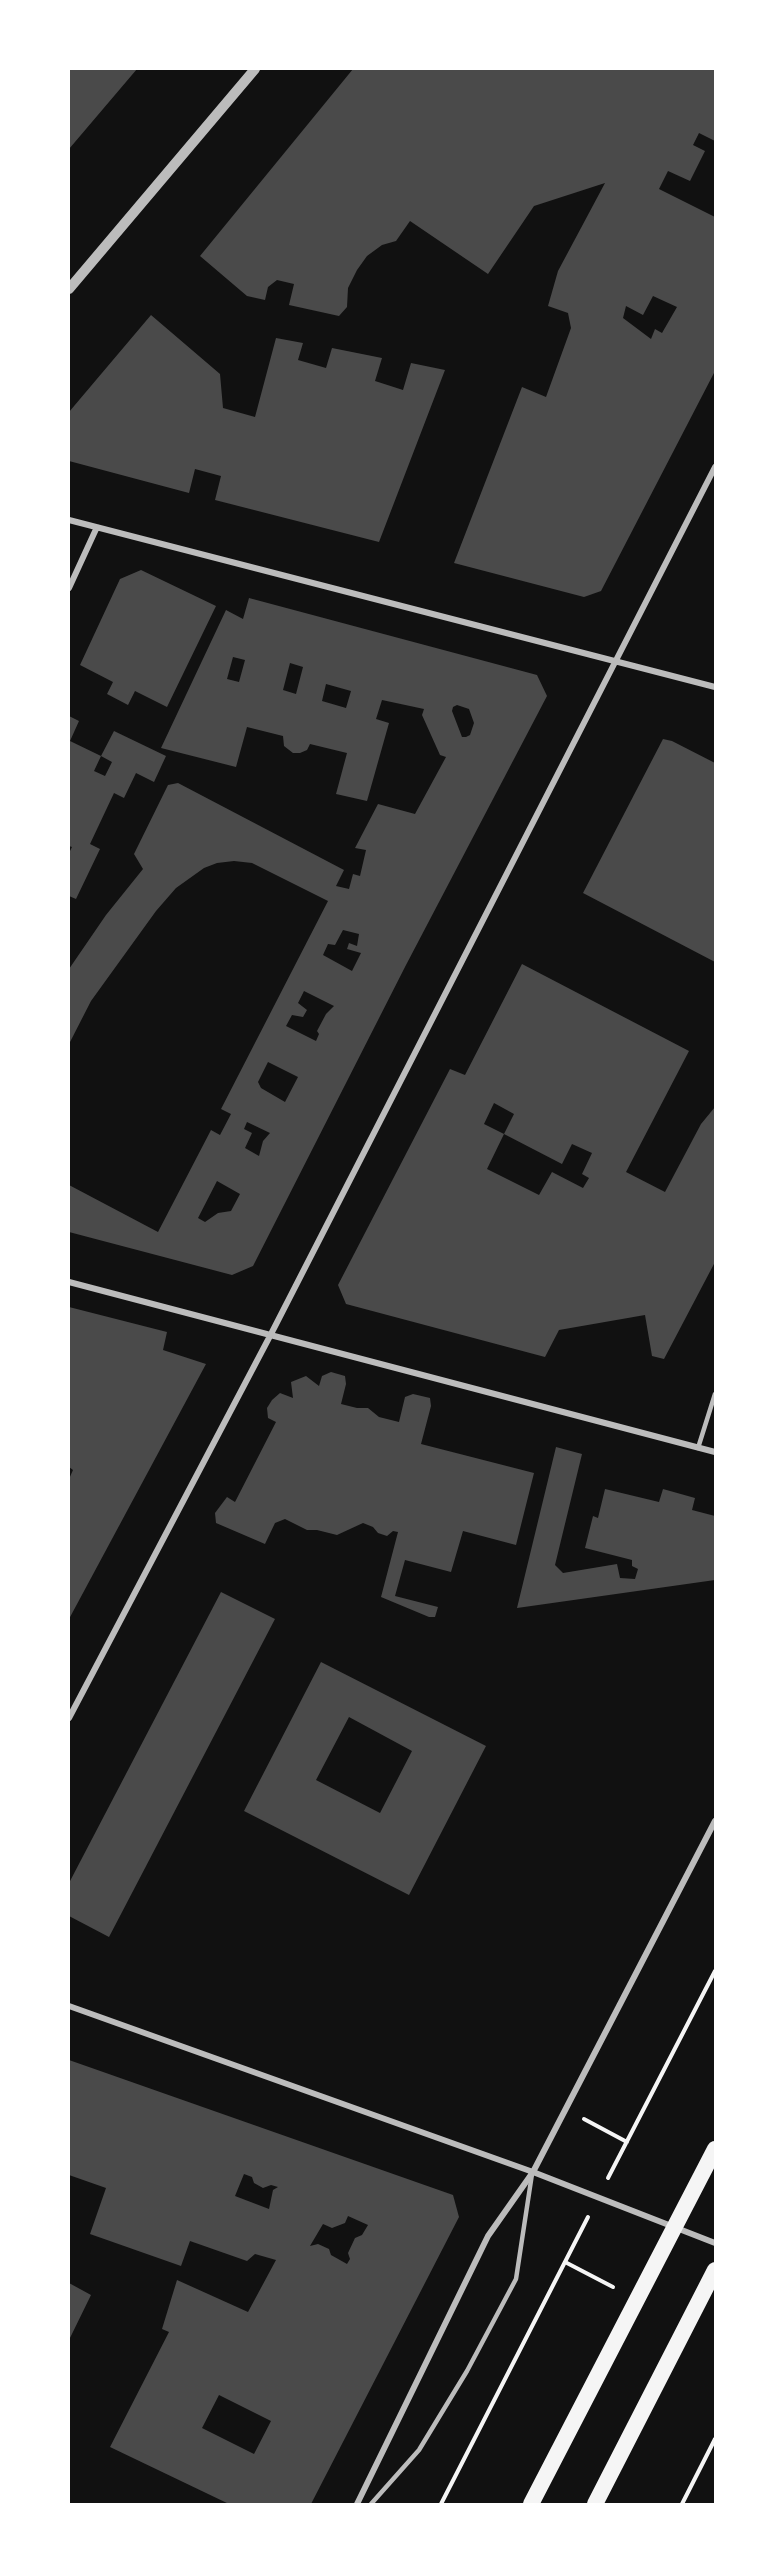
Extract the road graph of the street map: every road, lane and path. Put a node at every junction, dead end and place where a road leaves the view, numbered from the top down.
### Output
1 (255, 69) edge
2 (69, 289) edge
3 (715, 467) edge
4 (69, 519) edge
5 (97, 527) junction
6 (69, 588) edge
7 (614, 662) junction
8 (715, 687) edge
9 (69, 1282) edge
10 (270, 1335) junction
11 (715, 1394) edge
12 (698, 1448) junction
13 (715, 1452) edge
14 (69, 1718) edge
15 (715, 1821) edge
16 (715, 1971) edge
17 (69, 2006) edge
18 (565, 2109) junction
19 (627, 2142) junction
20 (715, 2149) edge
21 (533, 2172) junction
22 (599, 2196) junction
23 (674, 2228) junction
24 (715, 2243) edge
25 (715, 2270) edge
26 (715, 2439) edge
27 (357, 2504) edge
28 (371, 2504) edge
29 (441, 2504) edge
30 (531, 2504) edge
31 (595, 2504) edge
32 (682, 2504) edge

1 - 2 street
3 - 7 street
4 - 5 street
5 - 6 street
5 - 7 street
7 - 8 street
7 - 10 street
9 - 10 street
10 - 12 street
10 - 14 street
11 - 12 lane
12 - 13 street
15 - 18 street
16 - 19 path
17 - 21 street
18 - 19 path
18 - 21 street
19 - 22 path
20 - 23 highway
21 - 22 street
21 - 27 street
21 - 28 lane
22 - 23 street
22 - 29 path
23 - 24 street
23 - 30 highway
25 - 31 highway
26 - 32 path

